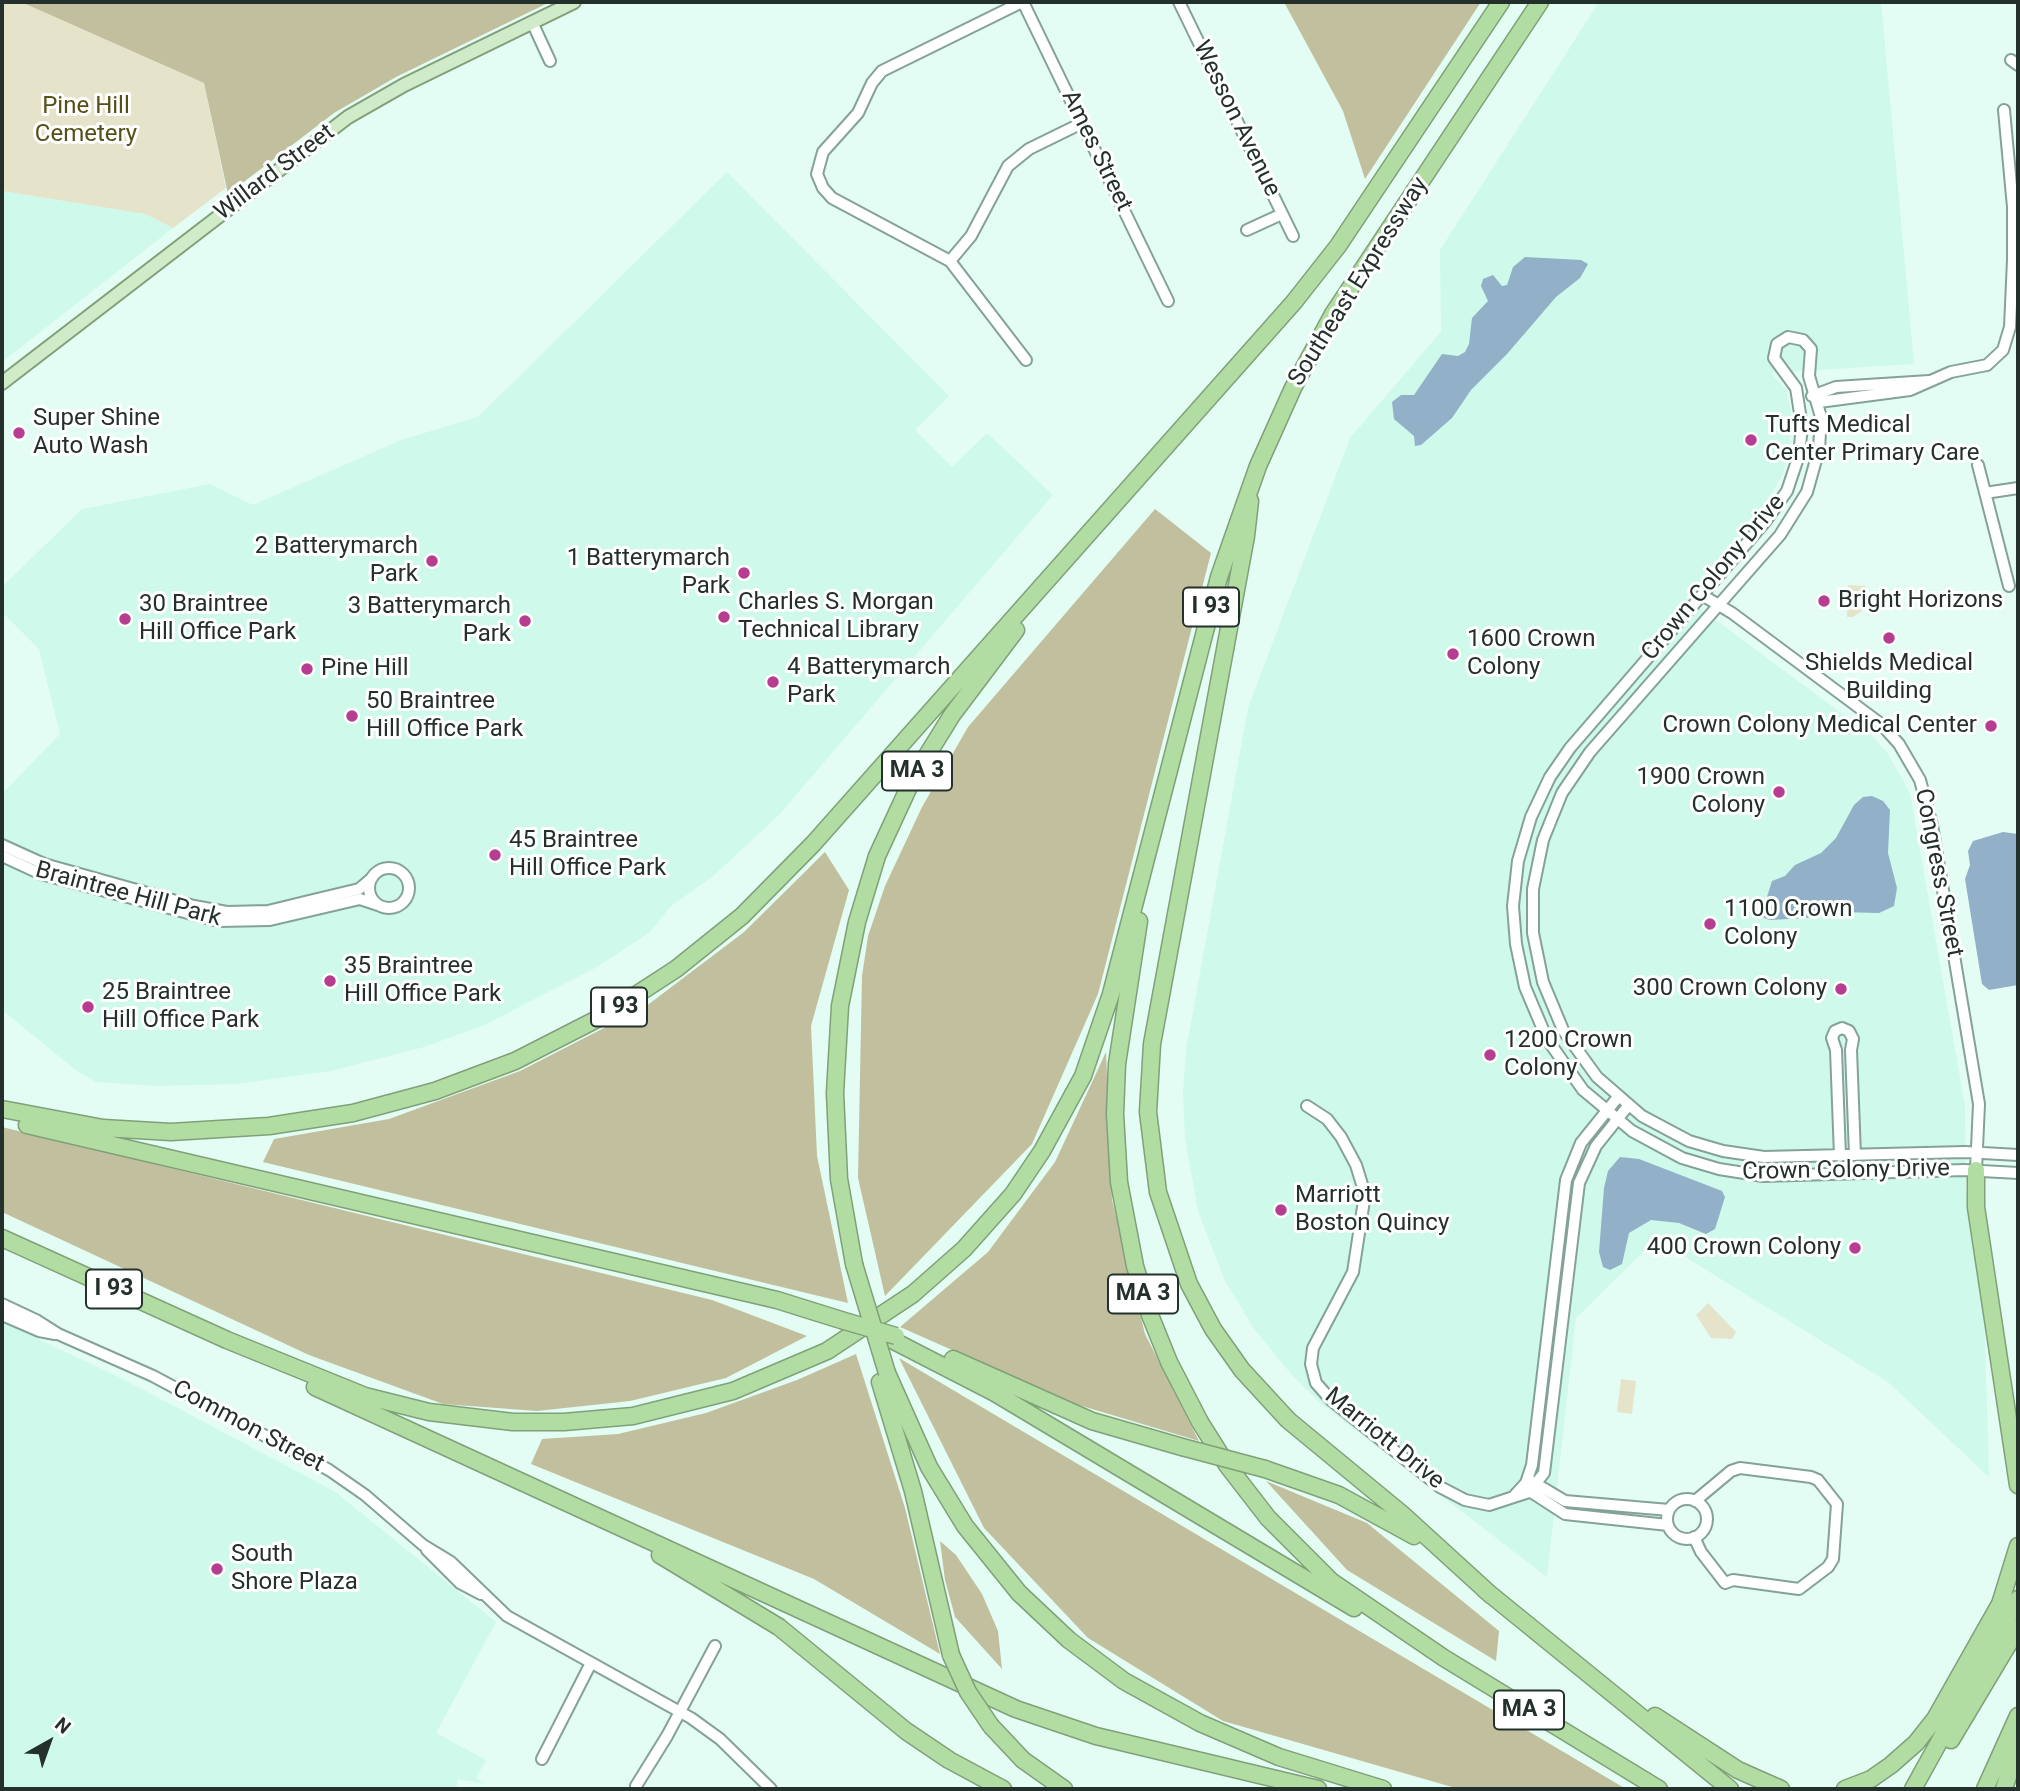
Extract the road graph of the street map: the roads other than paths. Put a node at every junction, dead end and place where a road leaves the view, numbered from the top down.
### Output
1 (574, 2) edge
2 (1023, 2) edge
3 (1179, 2) edge
4 (1530, 2) edge
5 (1539, 2) edge
6 (1500, 5) edge
7 (532, 22) junction
8 (1520, 30) junction
9 (550, 61) dead end
10 (2004, 110) dead end
11 (1083, 123) junction
12 (1282, 214) junction
13 (1247, 230) dead end
14 (1293, 236) dead end
15 (950, 261) junction
16 (1168, 301) dead end
17 (1026, 360) dead end
18 (1810, 362) junction
19 (1782, 370) junction
20 (2, 383) edge
21 (1817, 398) junction
22 (1801, 408) junction
23 (1978, 465) dead end
24 (1251, 481) junction
25 (2018, 488) edge
26 (1985, 493) junction
27 (1070, 554) junction
28 (2009, 586) dead end
29 (1702, 595) junction
30 (1718, 605) junction
31 (2, 845) edge
32 (2, 856) edge
33 (1144, 867) junction
34 (372, 878) junction
35 (378, 905) junction
36 (1852, 1042) junction
37 (1833, 1043) junction
38 (1618, 1097) junction
39 (1307, 1106) dead end
40 (1628, 1106) junction
41 (2, 1109) edge
42 (1605, 1111) junction
43 (2, 1119) edge
44 (1616, 1120) junction
45 (1978, 1152) junction
46 (1854, 1155) junction
47 (2018, 1155) edge
48 (1840, 1156) junction
49 (1976, 1170) junction
50 (2018, 1173) edge
51 (2, 1238) edge
52 (2, 1304) edge
53 (2, 1315) edge
54 (58, 1334) junction
55 (894, 1338) junction
56 (227, 1340) junction
57 (883, 1375) junction
58 (1529, 1485) junction
59 (2018, 1485) edge
60 (1695, 1501) junction
61 (1669, 1510) junction
62 (611, 1523) junction
63 (1668, 1525) junction
64 (1695, 1537) junction
65 (2018, 1546) edge
66 (1492, 1596) junction
67 (2018, 1599) edge
68 (2018, 1628) edge
69 (1400, 1630) junction
70 (715, 1646) dead end
71 (1558, 1649) junction
72 (590, 1663) junction
73 (1973, 1678) junction
74 (681, 1711) junction
75 (2018, 1716) edge
76 (2018, 1745) edge
77 (542, 1759) dead end
78 (636, 1786) dead end
79 (771, 1789) edge
80 (1003, 1789) edge
81 (1064, 1789) edge
82 (1318, 1789) edge
83 (1383, 1789) edge
84 (1659, 1789) edge
85 (1730, 1789) edge
86 (1781, 1789) edge
87 (1845, 1789) edge
88 (1862, 1789) edge
89 (1913, 1789) edge
90 (1921, 1789) edge
91 (1985, 1789) edge
92 (2004, 1789) edge

1 - 7 main road, Willard Street
2 - 11 street, Ames Street
2 - 15 street
3 - 12 street, Wesson Avenue
4 - 8 highway, I 93
5 - 8 highway, Southeast Expressway / I 93
6 - 27 highway, Southeast Expressway / I 93
7 - 9 street
7 - 20 main road, Willard Street
8 - 24 highway, Southeast Expressway / I 93
10 - 21 street
11 - 15 street
11 - 16 street, Ames Street
12 - 13 street
12 - 14 street, Wesson Avenue
15 - 17 street
18 - 19 street
18 - 19 street, Crown Colony Drive
18 - 21 street, Crown Colony Drive
19 - 22 street, Crown Colony Drive
21 - 22 street
21 - 30 street, Crown Colony Drive
22 - 29 street, Crown Colony Drive
23 - 26 street
24 - 33 highway, Southeast Expressway / I 93
24 - 66 highway
25 - 26 street
26 - 28 street
27 - 41 highway, I 93
27 - 57 highway, MA 3, bridge
29 - 30 street, Congress Street
29 - 42 street, Crown Colony Drive
30 - 38 street, Crown Colony Drive
30 - 45 street, Congress Street
31 - 34 street, Braintree Hill Park
32 - 35 street, Braintree Hill Park
33 - 56 highway, I 93
33 - 69 highway, MA 3
34 - 35 street
34 - 35 street, Braintree Hill Park
36 - 37 street
36 - 37 street
36 - 46 street
37 - 48 street
38 - 40 street, Crown Colony Drive
38 - 42 street
39 - 58 street, Marriott Drive
40 - 44 street, Marriott Drive
40 - 48 street, Crown Colony Drive
42 - 44 street, Crown Colony Drive
42 - 58 street
43 - 55 highway, bridge
44 - 49 street, Crown Colony Drive
44 - 58 street, Marriott Drive
45 - 46 street, Crown Colony Drive
45 - 47 street, Crown Colony Drive
45 - 49 street, Congress Street
46 - 48 street, Crown Colony Drive
49 - 50 street, Crown Colony Drive
49 - 59 highway
51 - 56 highway, I 93
52 - 54 street, Common Street
53 - 54 street, Common Street
54 - 72 street, Common Street
55 - 66 highway, bridge
55 - 69 highway
56 - 62 highway
57 - 81 highway, bridge
57 - 83 highway, MA 3
58 - 61 street
58 - 63 street
60 - 61 street
60 - 64 street
60 - 64 street
61 - 63 street
62 - 80 highway
62 - 82 highway
63 - 64 street
65 - 87 highway
66 - 71 highway
67 - 73 highway
68 - 90 highway
69 - 84 highway, MA 3
70 - 74 street
71 - 85 highway
71 - 86 highway
72 - 74 street, Common Street
72 - 77 street
73 - 88 highway
73 - 89 highway
74 - 78 street
74 - 79 street, Common Street
75 - 91 highway
76 - 92 highway

